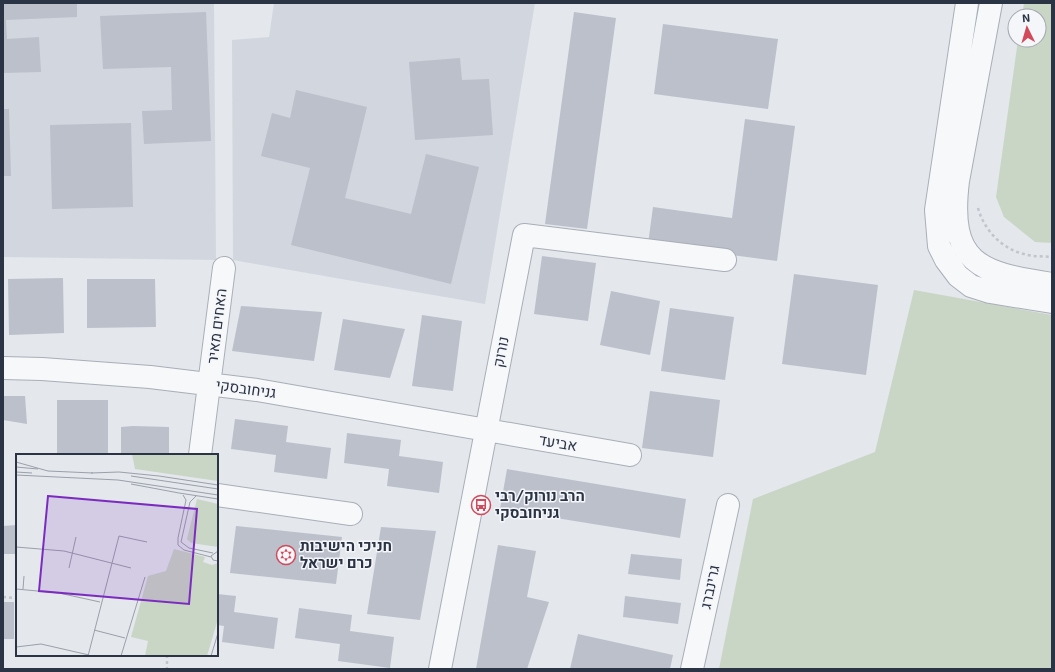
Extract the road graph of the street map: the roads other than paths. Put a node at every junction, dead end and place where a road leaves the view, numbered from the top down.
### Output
1 (991, 3) edge
2 (960, 4) edge
3 (725, 260) dead end
4 (224, 268) dead end
5 (1052, 284) edge
6 (1052, 302) edge
7 (3, 368) edge
8 (209, 384) junction
9 (486, 431) junction
10 (200, 454) edge
11 (630, 455) dead end
12 (218, 495) edge
13 (728, 505) dead end
14 (351, 514) dead end
15 (440, 669) edge
16 (692, 669) edge

1 - 2 street
1 - 5 street
2 - 6 street
3 - 9 street, נורוק
4 - 8 street, האחים מאיר
7 - 8 street, גניחובסקי
8 - 9 street, גניחובסקי
8 - 10 street, האחים מאיר
9 - 11 street, אביעד
9 - 15 street, נורוק
12 - 14 street
13 - 16 street, גרינברג

